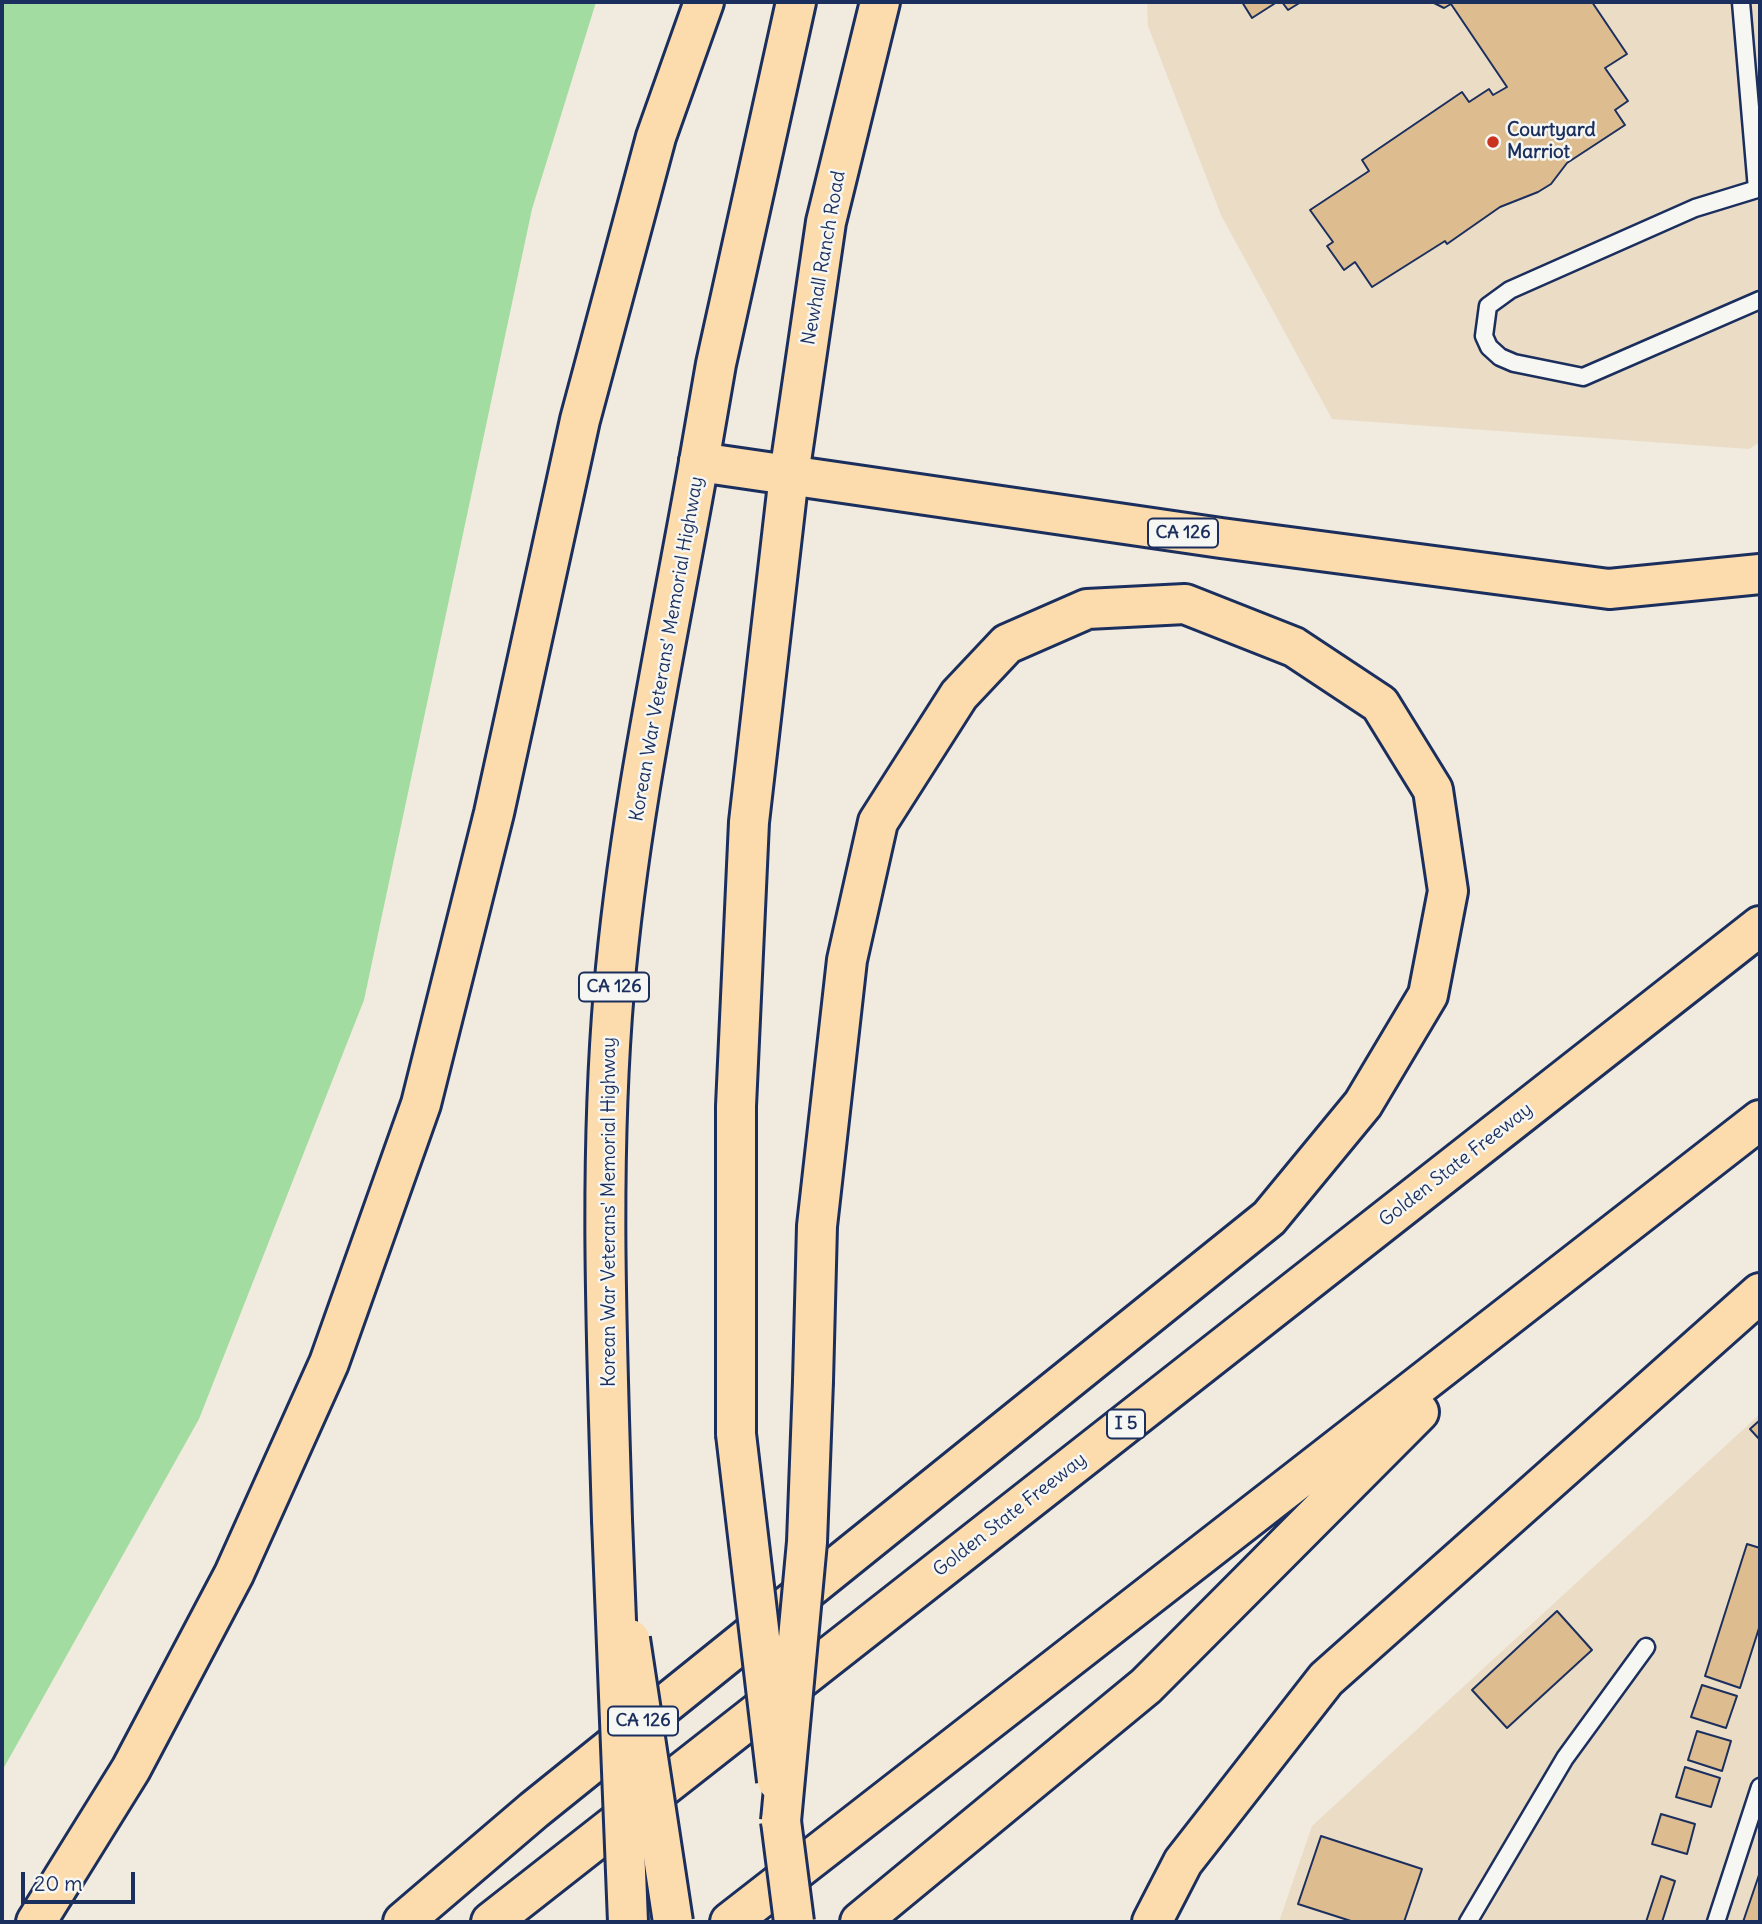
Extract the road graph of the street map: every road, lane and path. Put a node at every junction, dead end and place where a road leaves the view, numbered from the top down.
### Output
1 (704, 2) edge
2 (796, 2) edge
3 (880, 2) edge
4 (1741, 2) edge
5 (1759, 196) edge
6 (1760, 300) edge
7 (699, 462) junction
8 (789, 475) junction
9 (1760, 574) edge
10 (1760, 926) edge
11 (1760, 1120) edge
12 (1760, 1293) edge
13 (1533, 1297) junction
14 (612, 1520) junction
15 (1646, 1647) dead end
16 (1760, 1787) edge
17 (781, 1821) junction
18 (36, 1922) edge
19 (403, 1922) edge
20 (491, 1922) edge
21 (628, 1922) edge
22 (673, 1922) edge
23 (730, 1922) edge
24 (794, 1922) edge
25 (860, 1922) edge
26 (1152, 1922) edge
27 (1468, 1922) edge
28 (1716, 1922) edge

1 - 18 main road
2 - 7 main road
3 - 8 main road, Newhall Ranch Road
4 - 5 lane
5 - 6 lane
7 - 8 main road, CA 126
7 - 14 main road, Korean War Veterans' Memorial Highway / CA 126
8 - 9 main road, CA 126
8 - 17 main road, bridge
10 - 20 main road, Golden State Freeway / I 5
11 - 13 main road
12 - 26 main road
13 - 23 main road
13 - 25 main road
14 - 21 main road, bridge
14 - 22 main road, Korean War Veterans' Memorial Highway / CA 126, bridge
15 - 27 lane
16 - 28 lane
17 - 19 main road, bridge
17 - 24 main road, bridge

